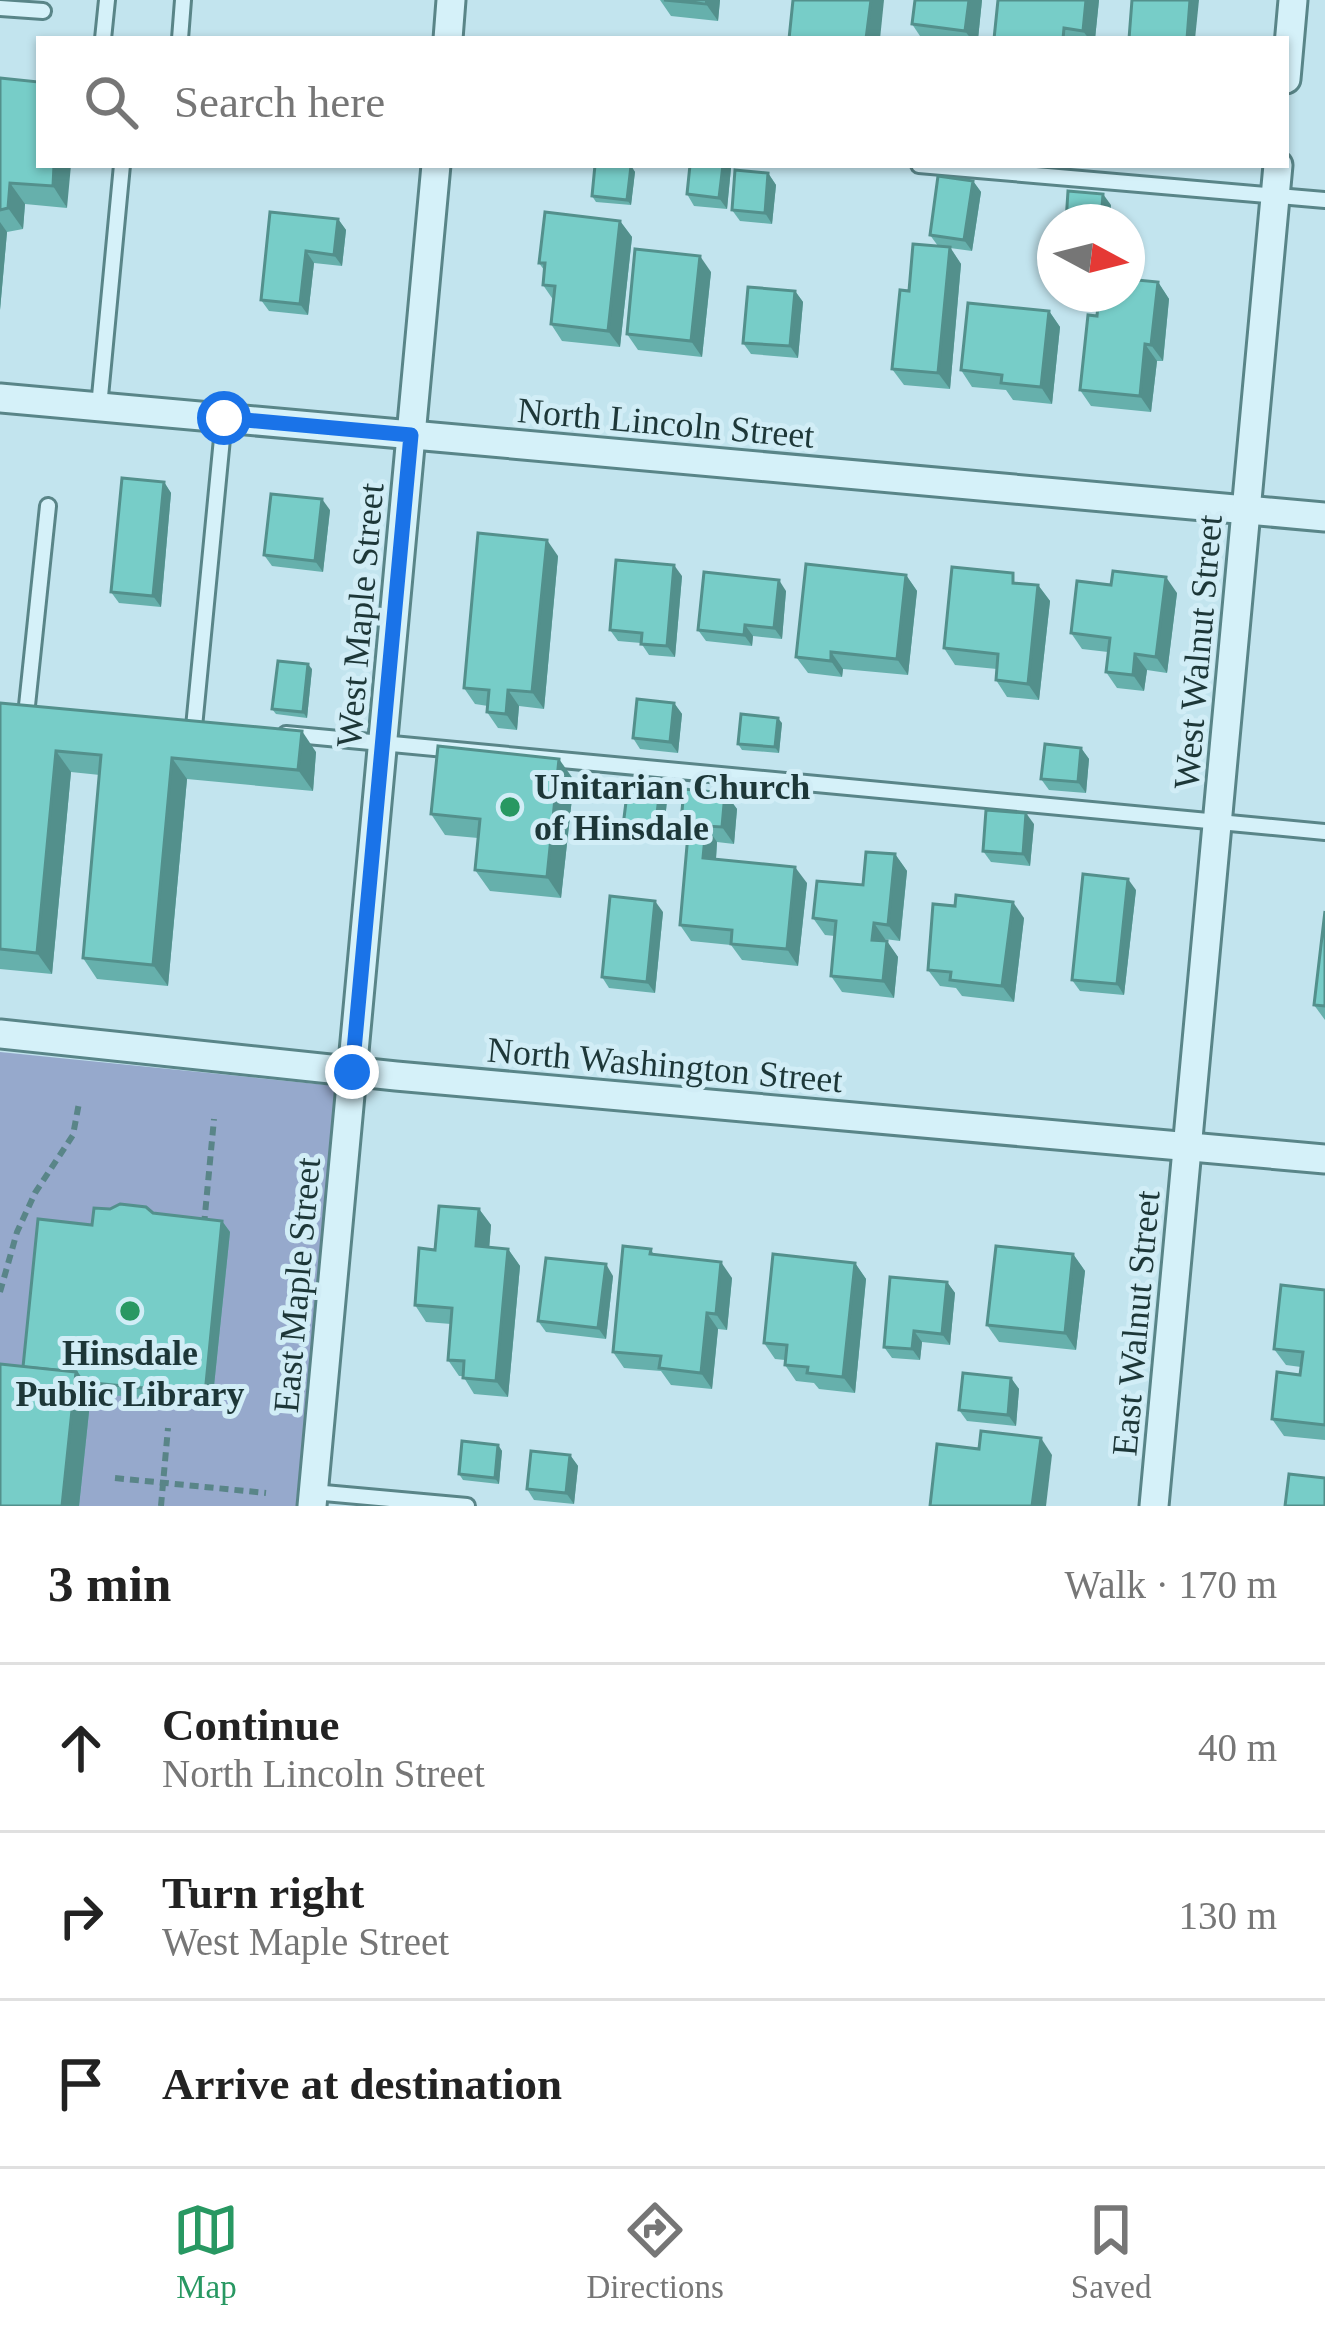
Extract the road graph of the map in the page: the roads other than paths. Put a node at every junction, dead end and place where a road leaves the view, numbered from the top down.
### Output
1 (107, 0) edge
2 (183, 0) edge
3 (451, 0) edge
4 (1293, 0) edge
5 (0, 8) edge
6 (43, 11) dead end
7 (104, 36) edge
8 (180, 36) edge
9 (448, 36) edge
10 (1289, 45) edge
11 (122, 168) edge
12 (436, 168) edge
13 (954, 168) edge
14 (1278, 168) edge
15 (1275, 196) junction
16 (1325, 200) edge
17 (0, 398) edge
18 (99, 407) junction
19 (224, 418) junction
20 (411, 435) junction
21 (48, 506) dead end
22 (1246, 510) junction
23 (1325, 517) edge
24 (50, 717) edge
25 (170, 726) edge
26 (194, 727) junction
27 (218, 729) edge
28 (266, 732) edge
29 (383, 741) junction
30 (1217, 824) junction
31 (1325, 832) edge
32 (0, 1034) edge
33 (352, 1072) junction
34 (1187, 1146) junction
35 (1325, 1159) edge
36 (313, 1499) edge
37 (467, 1506) edge
38 (1154, 1506) edge

1 - 7 lane
2 - 8 lane
3 - 9 street
4 - 10 street
5 - 6 lane
11 - 18 lane
12 - 20 street, West Maple Street
13 - 15 lane
14 - 15 street, West Walnut Street
15 - 16 lane
15 - 22 street, West Walnut Street
17 - 18 street, North Lincoln Street
18 - 19 street, North Lincoln Street
19 - 20 street, North Lincoln Street
19 - 26 lane
20 - 22 street, North Lincoln Street
20 - 29 street, West Maple Street
21 - 24 lane
22 - 23 street, North Lincoln Street
22 - 30 street, West Walnut Street
25 - 26 lane
26 - 27 lane
28 - 29 lane
29 - 30 lane
29 - 33 street, West Maple Street
30 - 31 lane
30 - 34 street, West Walnut Street
32 - 33 street, North Washington Street
33 - 34 street, North Washington Street
33 - 36 street, East Maple Street
34 - 35 street, North Washington Street
34 - 38 street, East Walnut Street
36 - 37 lane

